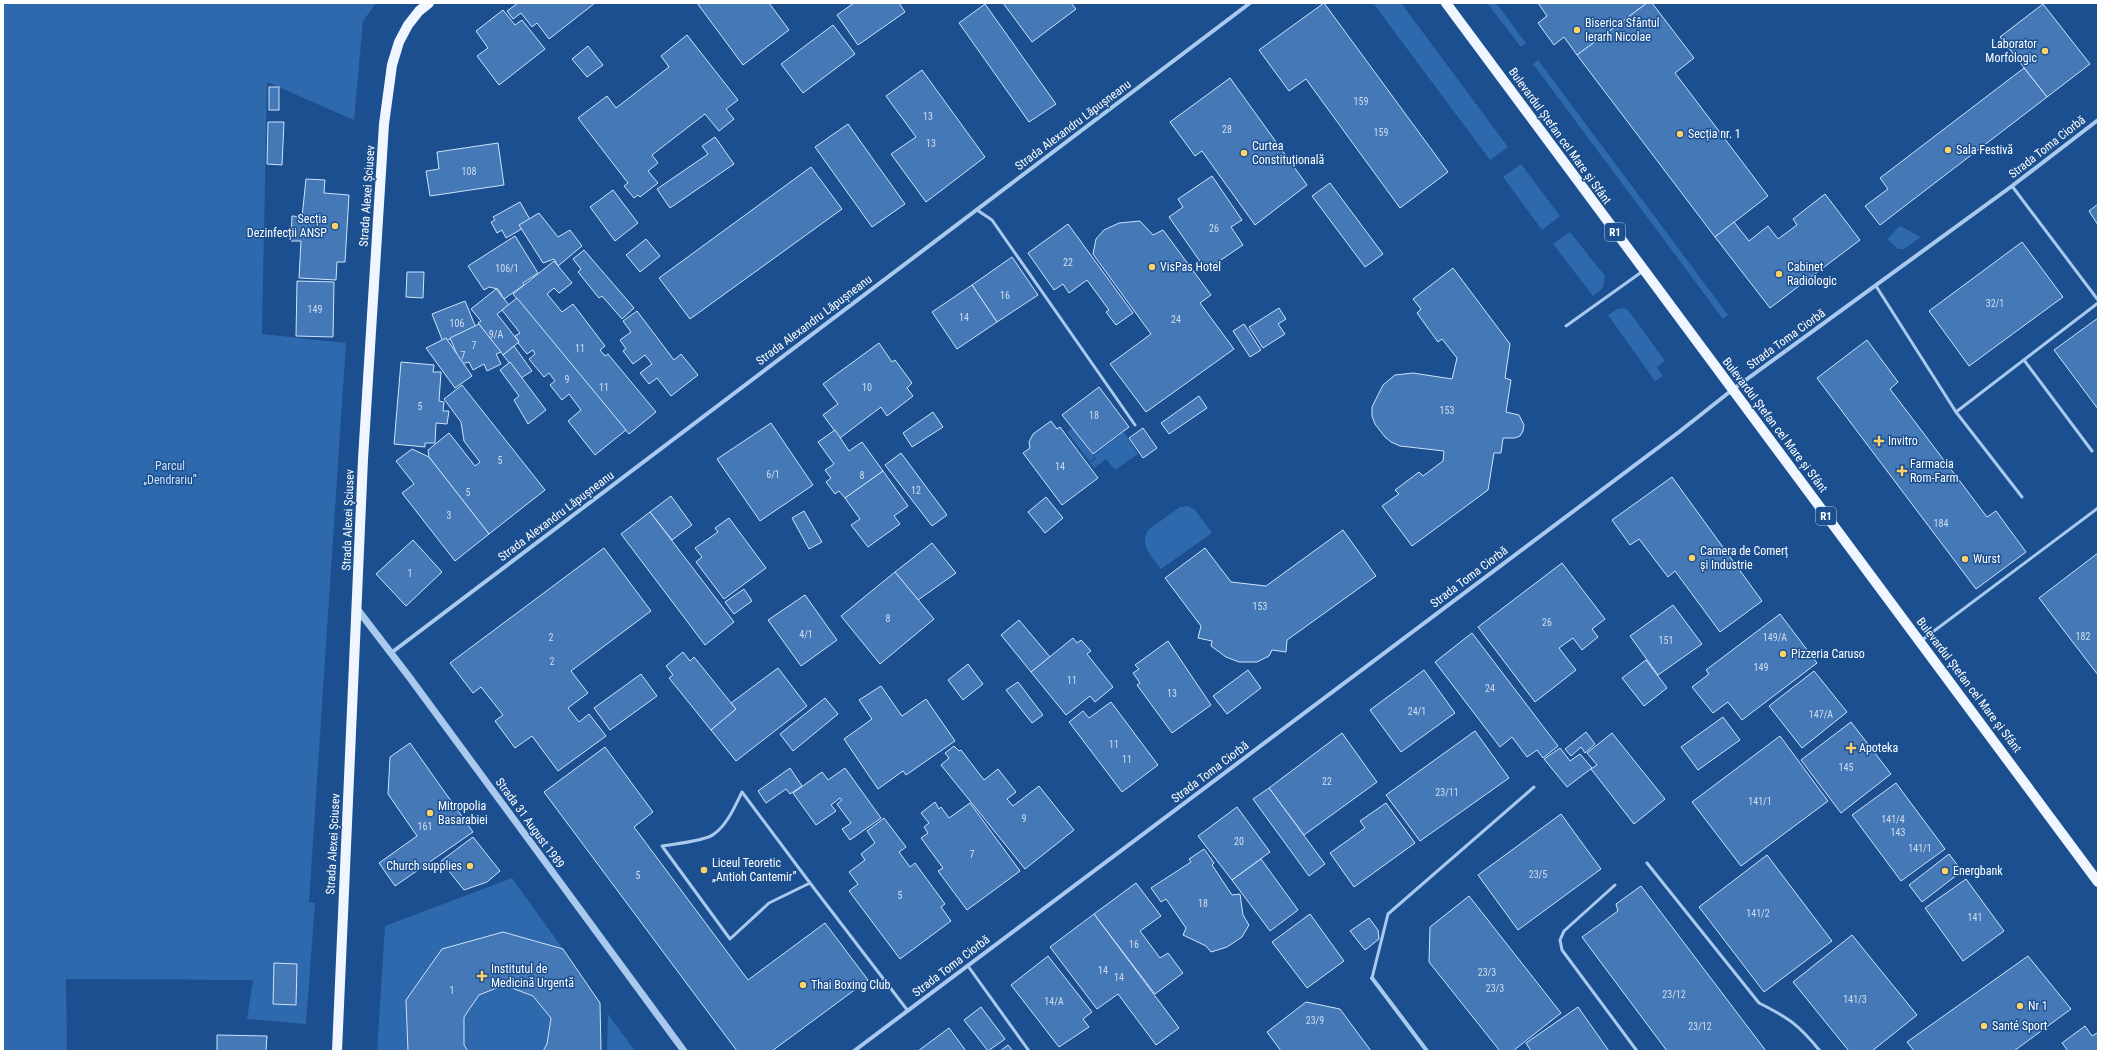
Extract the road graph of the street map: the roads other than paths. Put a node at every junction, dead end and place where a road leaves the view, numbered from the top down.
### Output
1 (429, 3) edge
2 (1250, 3) edge
3 (1446, 3) edge
4 (2098, 120) edge
5 (2012, 186) junction
6 (977, 210) junction
7 (1643, 271) junction
8 (1876, 286) junction
9 (2098, 302) edge
10 (1566, 326) dead end
11 (2024, 360) junction
12 (1732, 390) junction
13 (1956, 412) junction
14 (1135, 425) dead end
15 (2092, 451) dead end
16 (2022, 497) dead end
17 (2098, 508) edge
18 (358, 610) junction
19 (1920, 642) junction
20 (391, 653) junction
21 (1534, 787) dead end
22 (1647, 863) dead end
23 (2098, 882) edge
24 (810, 883) junction
25 (1614, 885) dead end
26 (968, 966) junction
27 (1372, 978) joint
28 (908, 1011) junction
29 (337, 1051) edge
30 (684, 1051) edge
31 (854, 1051) edge
32 (1029, 1051) edge
33 (1427, 1051) edge
34 (1637, 1051) edge
35 (1820, 1051) edge

1 - 18 main road, Strada Alexei Șciusev
2 - 6 street, Strada Alexandru Lăpușneanu
3 - 7 main road, Bulevardul Ștefan cel Mare și Sfânt / R1
4 - 5 street, Strada Toma Ciorbă
5 - 8 street, Strada Toma Ciorbă
5 - 9 lane
6 - 14 lane
6 - 20 street, Strada Alexandru Lăpușneanu
7 - 10 lane
7 - 12 main road, Bulevardul Ștefan cel Mare și Sfânt / R1
8 - 12 street, Strada Toma Ciorbă
8 - 13 lane
9 - 11 lane
11 - 13 lane
11 - 15 lane
12 - 19 main road, Bulevardul Ștefan cel Mare și Sfânt / R1
12 - 26 street, Strada Toma Ciorbă
13 - 16 lane
17 - 19 lane
18 - 20 street, Strada 31 August 1989
18 - 29 main road, Strada Alexei Șciusev
19 - 23 main road, Bulevardul Ștefan cel Mare și Sfânt / R1
20 - 30 street, Strada 31 August 1989
21 - 27 lane
22 - 35 lane
24 - 24 lane
24 - 28 lane
25 - 34 lane
26 - 28 street, Strada Toma Ciorbă
26 - 32 lane
27 - 33 street
28 - 31 street, Strada Toma Ciorbă

